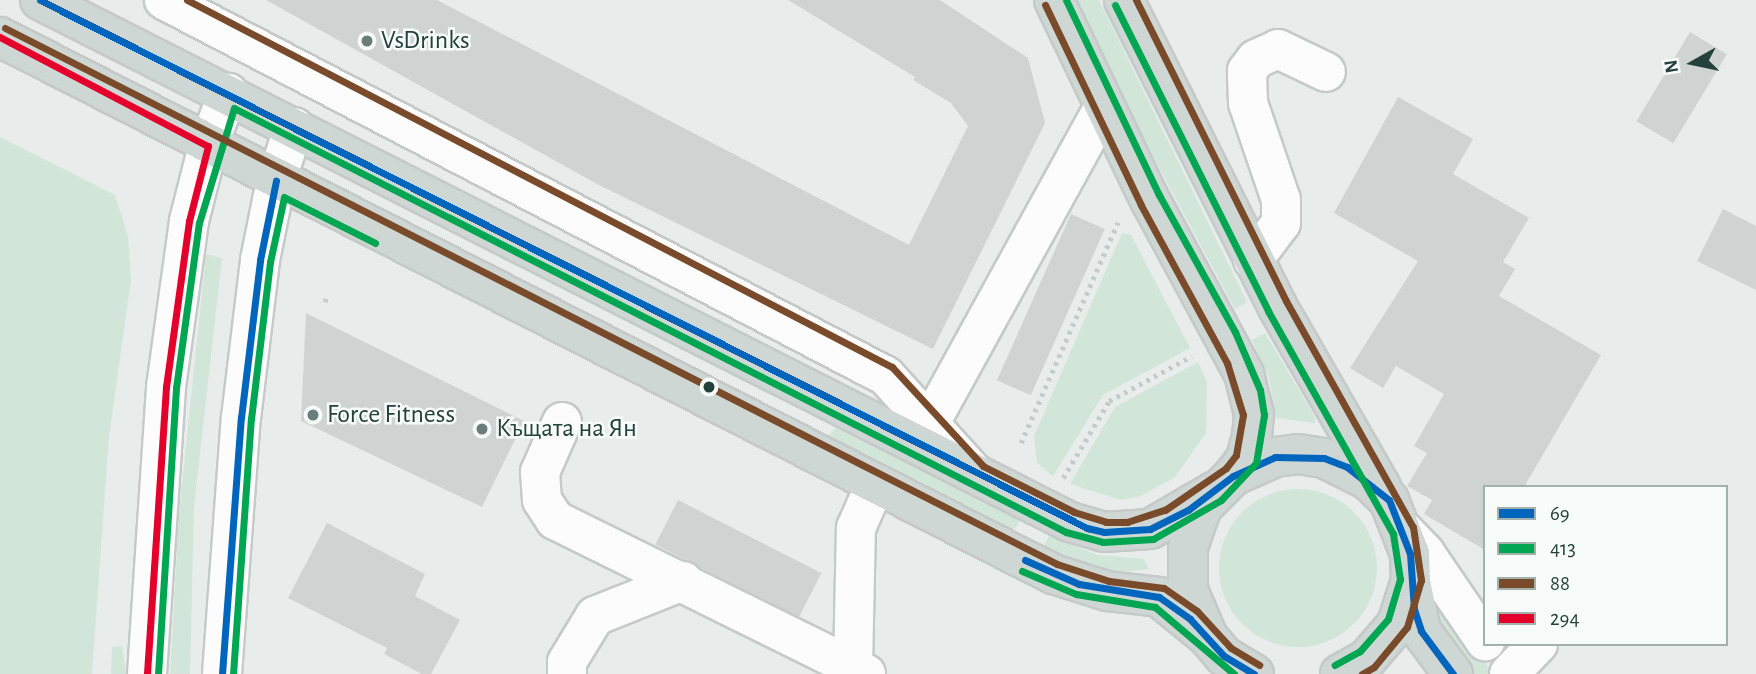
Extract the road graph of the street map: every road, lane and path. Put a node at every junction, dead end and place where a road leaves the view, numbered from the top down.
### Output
1 (40, 0) edge
2 (164, 0) edge
3 (1054, 0) edge
4 (1124, 0) edge
5 (0, 37) edge
6 (1326, 72) dead end
7 (228, 93) junction
8 (1104, 107) junction
9 (294, 127) junction
10 (208, 146) junction
11 (275, 181) junction
12 (1119, 217) dead end
13 (1253, 260) junction
14 (327, 295) dead end
15 (325, 302) dead end
16 (1203, 349) dead end
17 (562, 422) dead end
18 (930, 423) junction
19 (1021, 443) dead end
20 (977, 475) junction
21 (1224, 483) junction
22 (875, 485) junction
23 (1058, 487) dead end
24 (1396, 515) junction
25 (1411, 580) junction
26 (683, 581) junction
27 (1208, 637) junction
28 (1483, 638) edge
29 (1489, 646) edge
30 (1536, 646) edge
31 (859, 671) edge
32 (147, 674) edge
33 (222, 674) edge
34 (567, 674) edge
35 (1254, 674) edge
36 (1341, 674) edge
37 (1381, 674) edge
38 (1453, 674) edge
39 (1508, 674) edge

1 - 7 main road
2 - 18 street
3 - 8 main road
4 - 13 main road
5 - 10 main road
6 - 13 street
7 - 9 main road
7 - 10 street
8 - 18 street
8 - 21 main road
9 - 11 street
9 - 20 main road
10 - 11 main road
10 - 32 street
11 - 22 main road
11 - 33 street
12 - 19 path
13 - 24 main road
14 - 15 path
16 - 23 path
17 - 26 street
18 - 20 street
20 - 21 main road
21 - 24 main road
21 - 27 main road
22 - 27 main road
22 - 31 street
24 - 25 main road
24 - 28 street
25 - 36 main road
25 - 38 main road
26 - 31 street
26 - 34 street
27 - 35 main road
29 - 39 street
30 - 39 street
36 - 37 main road

